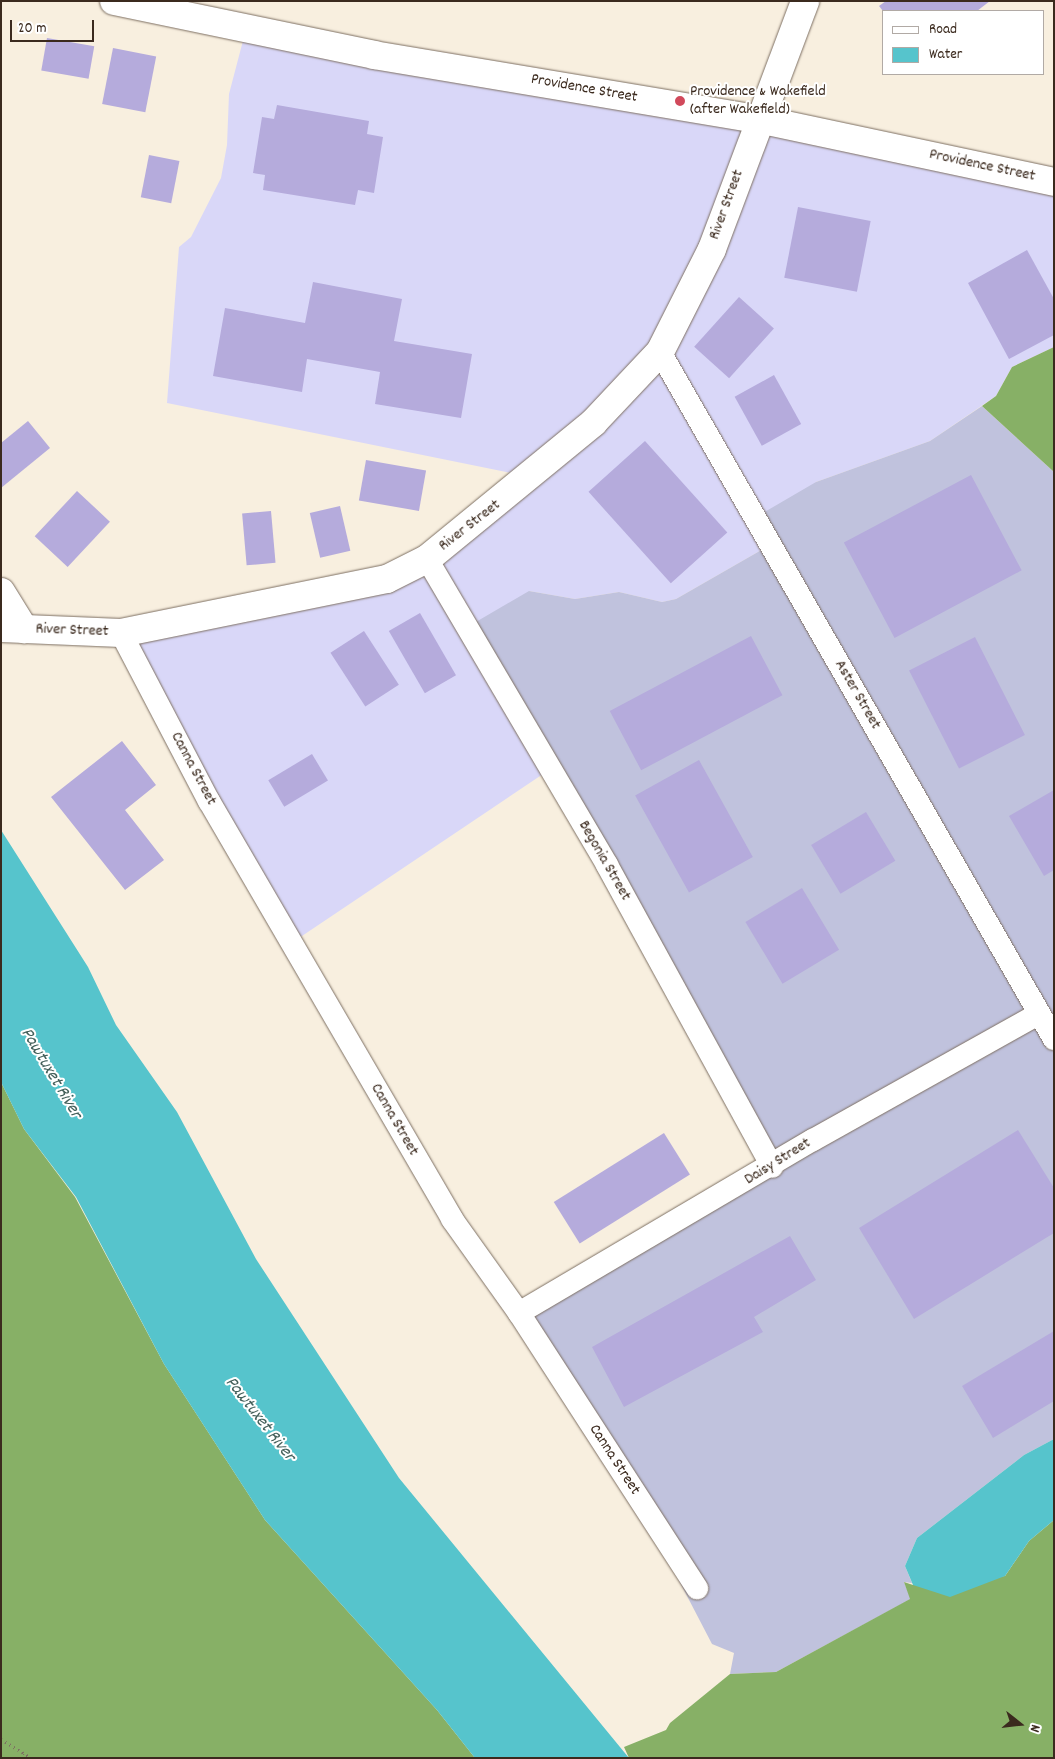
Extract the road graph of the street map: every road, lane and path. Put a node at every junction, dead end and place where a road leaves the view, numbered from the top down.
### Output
1 (114, 1) edge
2 (805, 1) edge
3 (197, 9) edge
4 (758, 119) junction
5 (1054, 182) edge
6 (660, 352) junction
7 (427, 559) junction
8 (1, 592) edge
9 (13, 629) edge
10 (121, 633) junction
11 (1038, 1014) junction
12 (1054, 1039) edge
13 (772, 1167) junction
14 (519, 1313) junction
15 (698, 1588) dead end
16 (1, 1739) edge
17 (23, 1753) junction
18 (20, 1758) edge
19 (31, 1758) edge

1 - 3 main road, Providence Street
2 - 4 main road, River Street
3 - 4 main road, Providence Street
4 - 5 main road, Providence Street
4 - 6 main road, River Street
6 - 7 main road, River Street
6 - 11 street, Aster Street
7 - 10 main road, River Street
7 - 13 street, Begonia Street
8 - 9 main road, River Street
9 - 10 main road, River Street
10 - 14 street, Canna Street
11 - 12 street, Aster Street
11 - 13 street, Daisy Street
13 - 14 street, Daisy Street
14 - 15 street, Canna Street
16 - 17 path
17 - 18 path
17 - 19 path

